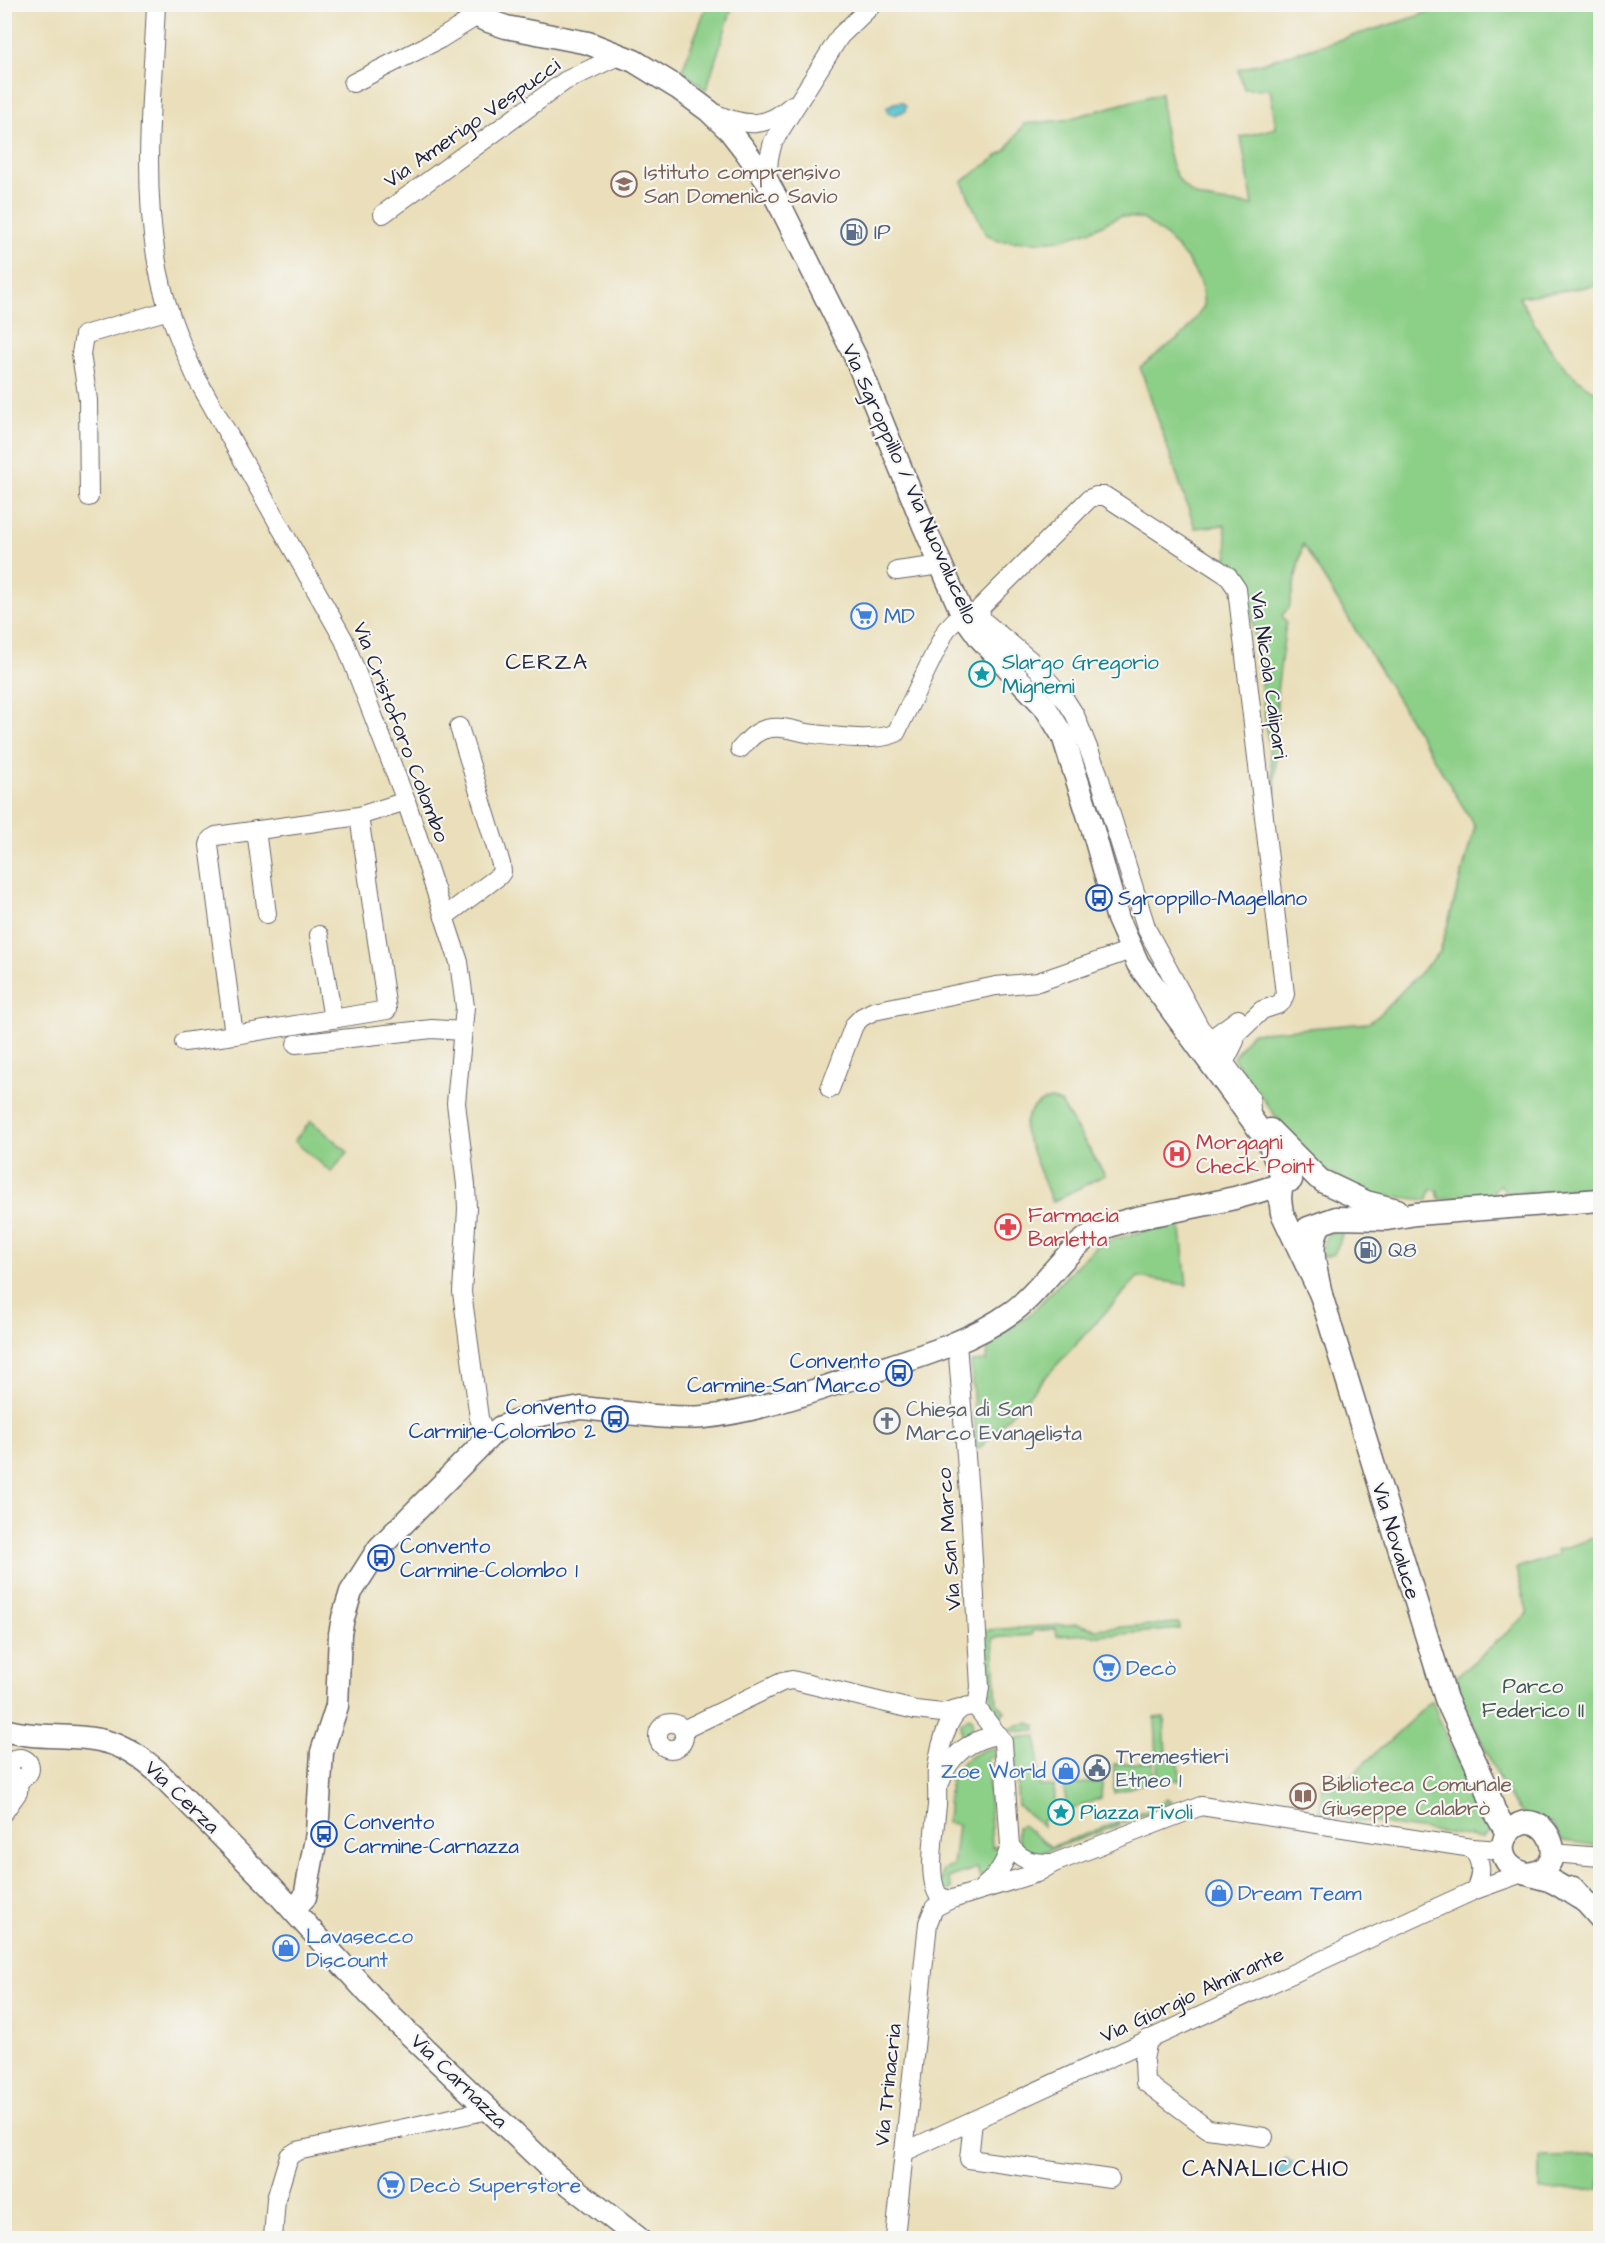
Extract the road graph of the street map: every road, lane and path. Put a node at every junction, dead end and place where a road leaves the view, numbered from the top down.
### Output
1 (156, 4) edge
2 (873, 4) edge
3 (469, 10) edge
4 (588, 43) junction
5 (620, 55) junction
6 (565, 81) junction
7 (353, 83) dead end
8 (800, 98) junction
9 (709, 111) junction
10 (758, 123) junction
11 (772, 142) junction
12 (744, 149) junction
13 (767, 181) junction
14 (383, 214) dead end
15 (169, 310) junction
16 (89, 497) dead end
17 (941, 565) junction
18 (897, 571) dead end
19 (972, 620) junction
20 (459, 727) dead end
21 (740, 749) dead end
22 (406, 801) junction
23 (359, 816) junction
24 (256, 830) junction
25 (267, 914) dead end
26 (444, 917) junction
27 (319, 935) dead end
28 (1131, 950) junction
29 (1262, 1010) junction
30 (333, 1019) junction
31 (1242, 1029) junction
32 (463, 1031) junction
33 (1195, 1031) junction
34 (234, 1035) junction
35 (184, 1042) dead end
36 (296, 1044) dead end
37 (1209, 1061) junction
38 (830, 1089) dead end
39 (1233, 1094) junction
40 (1251, 1109) junction
41 (1269, 1143) junction
42 (1321, 1180) junction
43 (1285, 1185) junction
44 (1253, 1193) junction
45 (1600, 1200) edge
46 (1212, 1203) junction
47 (1416, 1214) junction
48 (1286, 1218) junction
49 (1322, 1223) junction
50 (1321, 1295) junction
51 (957, 1343) junction
52 (487, 1438) junction
53 (972, 1704) junction
54 (915, 1710) junction
55 (4, 1730) edge
56 (683, 1730) dead end
57 (999, 1735) junction
58 (941, 1744) junction
59 (19, 1779) dead end
60 (938, 1790) junction
61 (4, 1812) edge
62 (1010, 1846) junction
63 (1472, 1848) junction
64 (1552, 1850) junction
65 (1512, 1856) junction
66 (1593, 1856) edge
67 (1054, 1863) junction
68 (933, 1866) junction
69 (982, 1888) junction
70 (1475, 1890) junction
71 (949, 1900) junction
72 (1582, 1900) junction
73 (293, 1910) junction
74 (1600, 1918) edge
75 (926, 1936) junction
76 (1148, 2039) junction
77 (489, 2110) junction
78 (973, 2121) junction
79 (1264, 2137) dead end
80 (904, 2152) junction
81 (1110, 2179) dead end
82 (273, 2238) edge
83 (638, 2238) edge
84 (895, 2238) edge

1 - 15 street, Via Cristoforo Colombo
2 - 8 street
3 - 4 main road, Via Sgroppillo / Via Nuovalucello
3 - 7 street
4 - 5 main road, Via Sgroppillo / Via Nuovalucello
4 - 6 street
5 - 6 street, Via Amerigo Vespucci
5 - 9 main road, Via Sgroppillo / Via Nuovalucello
6 - 14 street, Via Amerigo Vespucci
8 - 10 street
8 - 11 street
9 - 10 street
9 - 12 main road, Via Sgroppillo / Via Nuovalucello
10 - 12 street
11 - 12 street
11 - 13 street
12 - 13 main road, Via Sgroppillo / Via Nuovalucello
13 - 17 main road, Via Sgroppillo / Via Nuovalucello
15 - 16 street
15 - 22 street, Via Cristoforo Colombo
17 - 18 street
17 - 19 main road, Via Sgroppillo / Via Nuovalucello
19 - 21 street
19 - 28 main road, Via Sgroppillo / Via Nuovalucello
19 - 29 street, Via Nicola Calipari
19 - 33 street
20 - 26 street
22 - 23 street
22 - 26 street, Via Cristoforo Colombo
23 - 24 street
23 - 30 street
24 - 25 street
24 - 34 street
26 - 32 street, Via Cristoforo Colombo
27 - 30 street
28 - 33 main road, Via Sgroppillo / Via Nuovalucello
28 - 38 street
29 - 31 street, Via Nicola Calipari
29 - 33 street
30 - 34 street
31 - 37 street, Via Nicola Calipari
31 - 40 street
32 - 36 street
32 - 52 street, Via Cristoforo Colombo
33 - 37 main road, Via Sgroppillo / Via Nuovalucello
34 - 35 street
37 - 39 main road, Via Sgroppillo / Via Nuovalucello
39 - 40 main road
39 - 41 main road
40 - 42 main road
41 - 43 main road
41 - 44 main road
42 - 43 main road
42 - 47 main road
42 - 49 main road
43 - 44 main road
43 - 48 main road
44 - 46 main road
45 - 47 main road
46 - 48 main road
46 - 51 main road
47 - 49 main road
48 - 49 main road
48 - 50 main road
49 - 50 main road
50 - 65 main road, Via Novaluce
51 - 52 main road
51 - 53 street, Via San Marco
52 - 73 main road
53 - 54 street
53 - 57 street
53 - 58 street
54 - 56 street
54 - 58 street
55 - 73 main road, Via Cerza
57 - 60 street
57 - 62 street
58 - 60 street
59 - 61 street
60 - 68 street
62 - 67 street
62 - 69 street
63 - 65 street
63 - 67 street
63 - 70 street
64 - 65 main road
64 - 65 main road
64 - 66 street
64 - 72 main road
65 - 70 street, Via Giorgio Almirante
65 - 72 main road
67 - 69 street
68 - 71 street
68 - 75 street
69 - 71 street
70 - 76 street, Via Giorgio Almirante
71 - 75 street
72 - 74 main road
73 - 77 main road, Via Carnazza
75 - 80 street, Via Trinacria
76 - 78 street, Via Giorgio Almirante
76 - 79 street
77 - 82 street
77 - 83 main road, Via Carnazza
78 - 80 street, Via Giorgio Almirante
78 - 81 street
80 - 84 street, Via Trinacria

